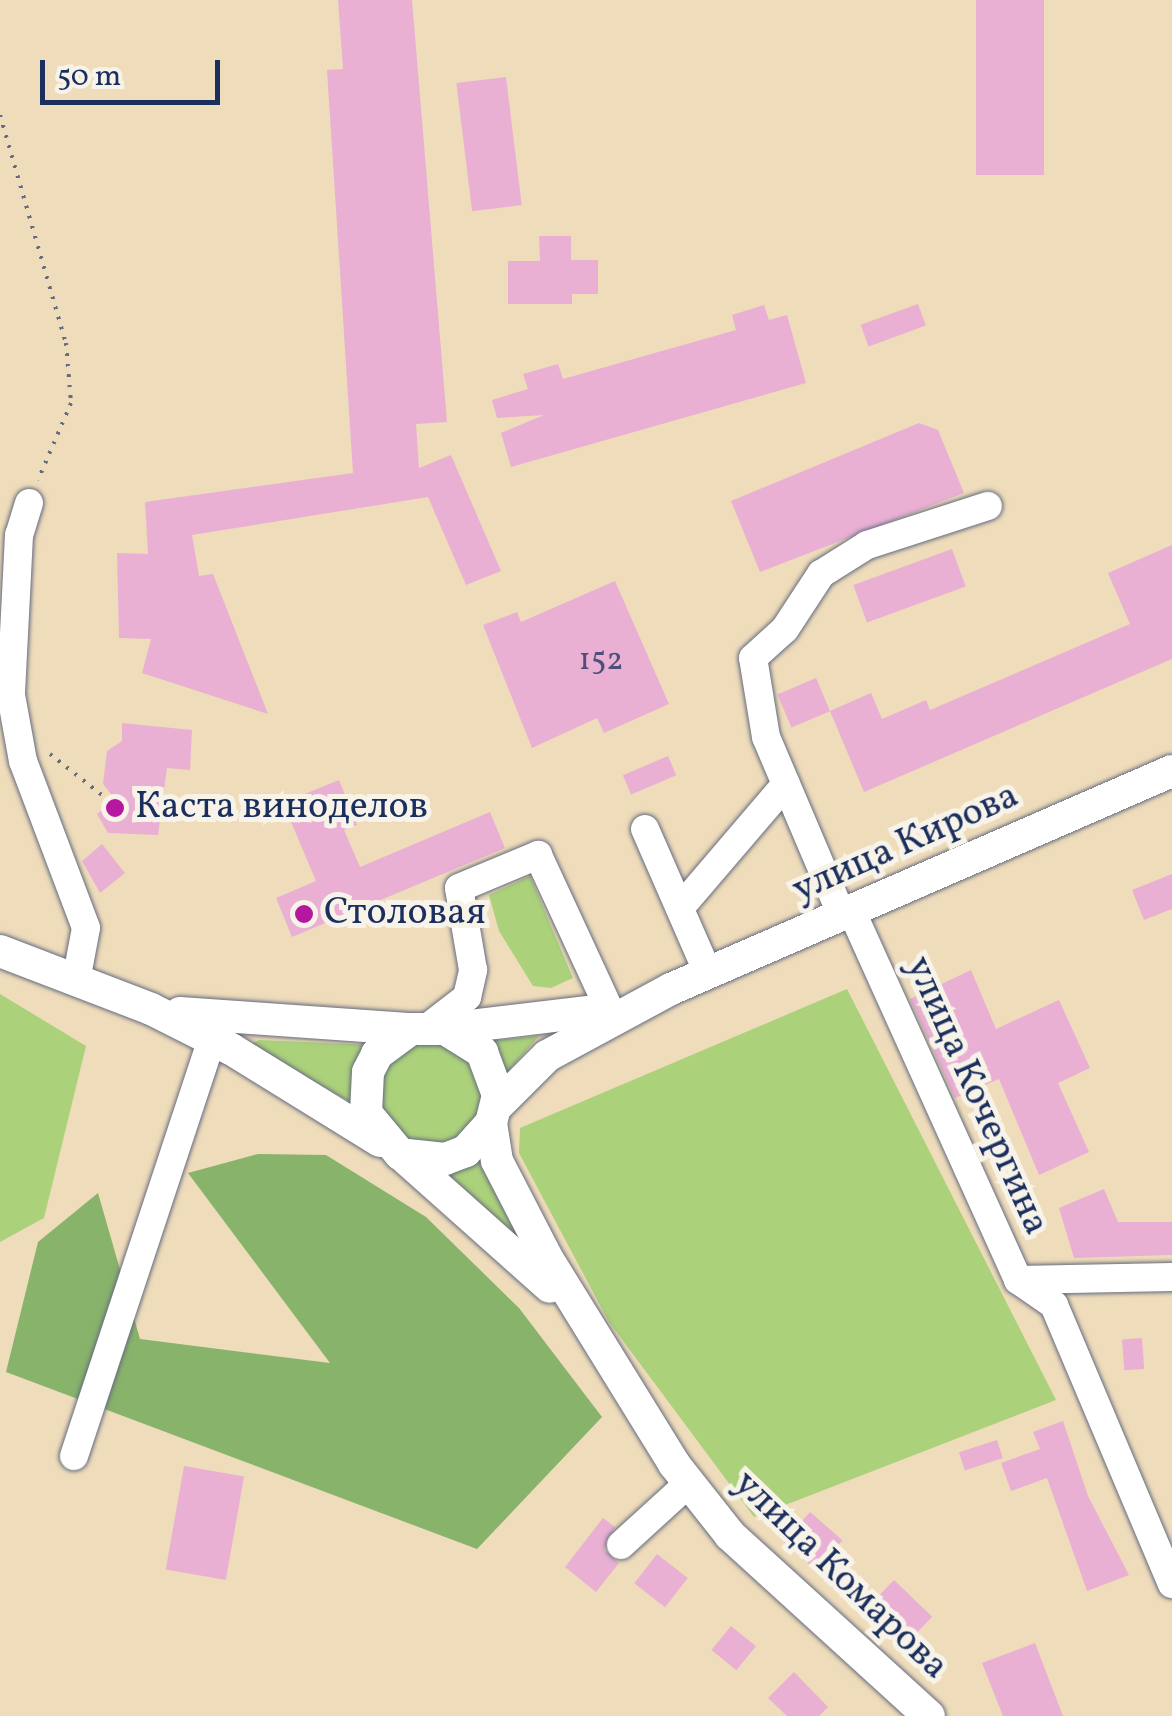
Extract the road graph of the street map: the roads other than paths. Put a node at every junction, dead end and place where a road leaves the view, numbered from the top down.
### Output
1 (29, 503) road end
2 (988, 506) dead end
3 (1172, 772) edge
4 (786, 784) junction
5 (645, 829) dead end
6 (680, 908) junction
7 (847, 914) junction
8 (0, 952) edge
9 (708, 974) junction
10 (76, 982) junction
11 (671, 989) junction
12 (151, 1009) junction
13 (609, 1009) junction
14 (428, 1028) junction
15 (212, 1040) junction
16 (493, 1115) junction
17 (394, 1150) junction
18 (1172, 1276) edge
19 (1018, 1280) junction
20 (598, 1344) junction
21 (74, 1456) dead end
22 (689, 1484) junction
23 (622, 1545) dead end
24 (1172, 1584) edge
25 (928, 1716) edge

1 - 10 street
2 - 4 street, улица Кочергина
3 - 7 main road, улица Кирова
4 - 6 street
4 - 7 street, улица Кочергина
5 - 6 street
6 - 9 street
7 - 9 main road, улица Кирова
7 - 19 street, улица Кочергина
8 - 10 main road
9 - 11 main road, улица Кирова
10 - 12 main road
11 - 13 main road
11 - 16 main road
12 - 14 main road
12 - 15 main road
13 - 14 main road
13 - 14 street
14 - 16 main road
14 - 17 main road
15 - 17 main road
15 - 21 street
16 - 17 main road
16 - 20 main road
17 - 20 main road
18 - 19 street, улица Кочергина
19 - 24 street
20 - 22 main road, улица Комарова
22 - 23 street
22 - 25 main road, улица Комарова

